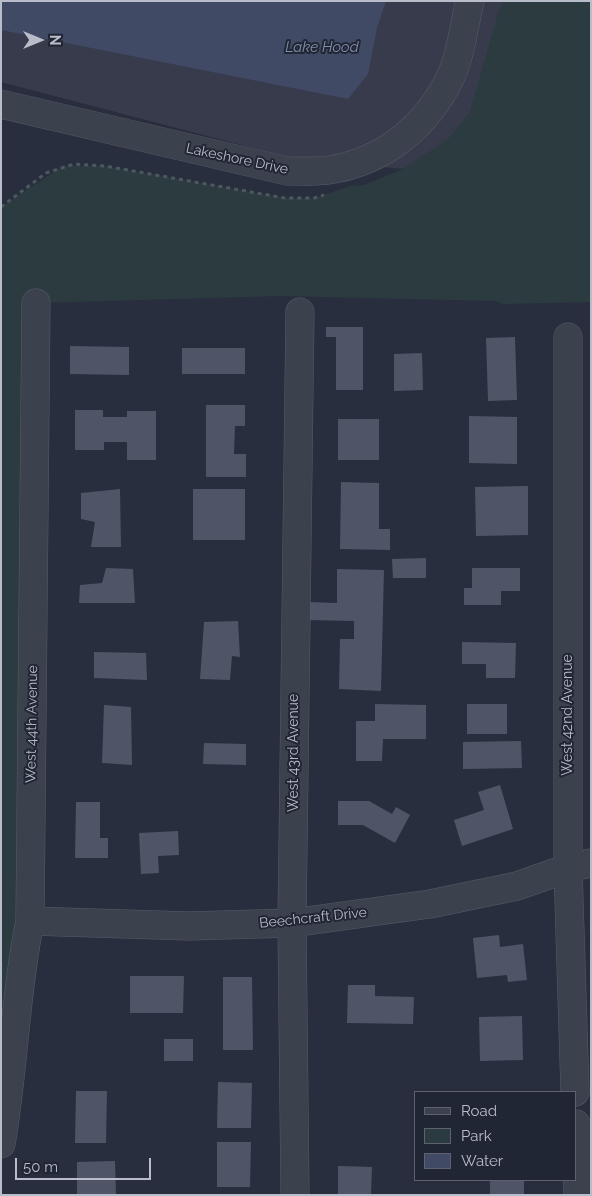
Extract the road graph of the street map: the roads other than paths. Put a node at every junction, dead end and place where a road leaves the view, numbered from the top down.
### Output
1 (470, 1) edge
2 (1, 104) edge
3 (36, 303) dead end
4 (300, 312) dead end
5 (568, 337) dead end
6 (579, 866) edge
7 (30, 921) junction
8 (292, 923) junction
9 (575, 1091) edge
10 (1, 1144) edge
11 (577, 1160) edge
12 (295, 1195) edge
13 (578, 1195) edge

1 - 2 street, Lakeshore Drive
3 - 7 street, West 44th Avenue
4 - 8 street, West 43rd Avenue
5 - 6 street, West 42nd Avenue
6 - 8 street, Beechcraft Drive
6 - 9 street, West 42nd Avenue
7 - 8 street, Beechcraft Drive
7 - 10 street, West 44th Avenue
8 - 12 street, West 43rd Avenue
11 - 13 street

